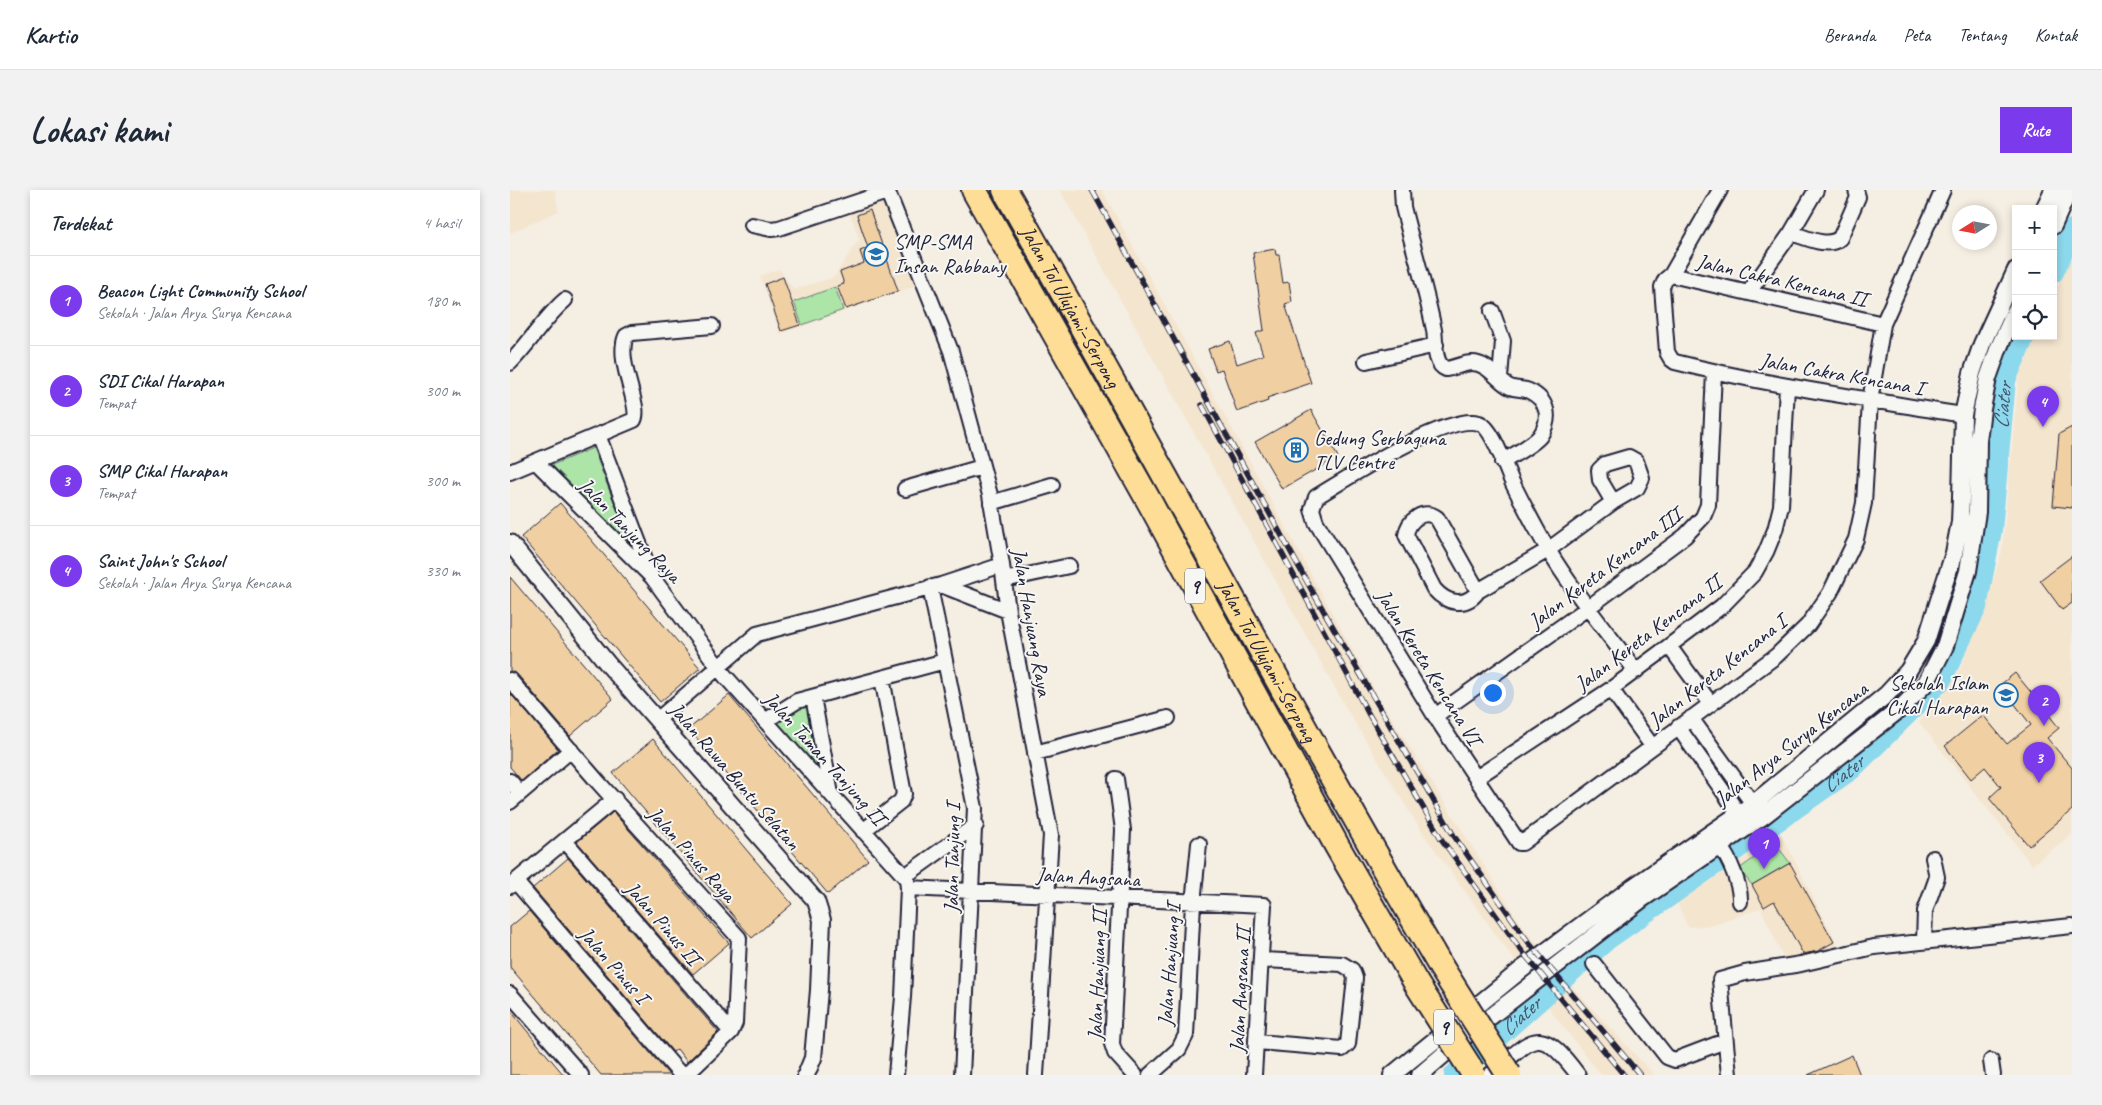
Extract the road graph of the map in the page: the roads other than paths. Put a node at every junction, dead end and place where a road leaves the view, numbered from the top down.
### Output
1 (974, 190) edge
2 (1005, 190) edge
3 (1402, 190) edge
4 (1720, 190) edge
5 (1816, 190) edge
6 (1856, 190) edge
7 (1943, 190) edge
8 (2053, 190) edge
9 (2069, 190) edge
10 (887, 191) edge
11 (2046, 205) edge
12 (2057, 217) edge
13 (752, 225) dead end
14 (1791, 233) junction
15 (1672, 275) junction
16 (2012, 279) edge
17 (1749, 292) junction
18 (565, 300) dead end
19 (1492, 311) dead end
20 (2012, 320) edge
21 (1883, 324) junction
22 (712, 326) dead end
23 (1436, 345) junction
24 (1366, 361) dead end
25 (510, 363) edge
26 (1714, 372) junction
27 (1500, 378) junction
28 (1787, 386) junction
29 (1870, 401) junction
30 (1963, 415) junction
31 (598, 435) junction
32 (536, 462) junction
33 (1502, 462) junction
34 (982, 467) junction
35 (510, 472) edge
36 (1052, 485) dead end
37 (905, 489) dead end
38 (1613, 502) dead end
39 (991, 503) junction
40 (510, 543) edge
41 (1548, 550) junction
42 (1002, 565) junction
43 (1069, 566) dead end
44 (652, 577) junction
45 (1004, 580) junction
46 (935, 586) junction
47 (1478, 591) junction
48 (1589, 607) junction
49 (1008, 611) junction
50 (1669, 646) junction
51 (710, 654) joint
52 (945, 661) junction
53 (718, 668) junction
54 (1636, 671) junction
55 (882, 678) junction
56 (510, 680) edge
57 (1611, 689) junction
58 (813, 697) junction
59 (1711, 704) junction
60 (1435, 716) junction
61 (1168, 718) dead end
62 (1691, 718) junction
63 (657, 720) junction
64 (765, 721) junction
65 (1678, 727) junction
66 (1652, 746) junction
67 (571, 750) junction
68 (1035, 753) junction
69 (1476, 778) junction
70 (1116, 779) dead end
71 (510, 781) edge
72 (831, 795) junction
73 (515, 798) edge
74 (615, 799) junction
75 (1757, 811) junction
76 (1743, 820) junction
77 (976, 825) junction
78 (863, 831) junction
79 (565, 841) junction
80 (1519, 843) joint
81 (1199, 844) dead end
82 (1724, 854) junction
83 (1934, 858) dead end
84 (907, 882) junction
85 (513, 884) edge
86 (972, 890) junction
87 (1638, 893) junction
88 (1047, 895) junction
89 (1119, 898) junction
90 (1740, 902) dead end
91 (1193, 903) junction
92 (1265, 907) joint
93 (2072, 926) edge
94 (1924, 941) junction
95 (1262, 960) junction
96 (1594, 964) dead end
97 (510, 994) edge
98 (1454, 1023) junction
99 (730, 1032) junction
100 (1464, 1038) junction
101 (1725, 1041) junction
102 (1257, 1042) junction
103 (581, 1075) edge
104 (681, 1075) edge
105 (686, 1075) edge
106 (806, 1075) edge
107 (896, 1075) edge
108 (962, 1075) edge
109 (1036, 1075) edge
110 (1135, 1075) edge
111 (1150, 1075) edge
112 (1254, 1075) edge
113 (1392, 1075) edge
114 (1420, 1075) edge
115 (1474, 1075) edge
116 (1490, 1075) edge
117 (1509, 1075) edge
118 (1578, 1075) edge
119 (1729, 1075) edge

1 - 115 highway, Jalan Tol Ulujami–Serpong / 9, bridge
2 - 117 highway, Jalan Tol Ulujami–Serpong / 9, bridge
3 - 23 street
4 - 15 street, Jalan Cakra Kencana I
5 - 14 street
6 - 14 street
7 - 21 street, Jalan Kereta Kencana I
8 - 11 street
9 - 12 street
10 - 13 street
10 - 34 street, Jalan Hanjuang Raya
14 - 17 street
15 - 17 street, Jalan Cakra Kencana II
15 - 26 street, Jalan Cakra Kencana I
16 - 30 street, Jalan Arya Surya Kencana
17 - 21 street, Jalan Cakra Kencana II
18 - 25 street
19 - 27 street
20 - 75 street, Jalan Arya Surya Kencana
21 - 29 street, Jalan Kereta Kencana I
22 - 31 street
23 - 24 street
23 - 27 street
26 - 28 street, Jalan Cakra Kencana I
26 - 48 street, Jalan Kereta Kencana III
27 - 33 street
28 - 29 street, Jalan Cakra Kencana I
28 - 50 street, Jalan Kereta Kencana II
29 - 30 street, Jalan Cakra Kencana I
29 - 59 street, Jalan Kereta Kencana I
30 - 75 street, Jalan Arya Surya Kencana
31 - 32 street
31 - 44 street
32 - 35 street
32 - 44 street, Jalan Tanjung Raya
33 - 41 street
33 - 60 street, Jalan Kereta Kencana VI
34 - 37 street
34 - 39 street, Jalan Hanjuang Raya
36 - 39 street
38 - 41 street
39 - 42 street, Jalan Hanjuang Raya
40 - 63 street, Jalan Rawa Buntu Selatan
41 - 47 street
41 - 48 street
42 - 45 street, Jalan Hanjuang Raya
42 - 46 street
43 - 45 street
44 - 51 street, Jalan Tanjung Raya
45 - 49 street, Jalan Hanjuang Raya
46 - 49 street
46 - 52 street, Jalan Tanjung I
46 - 53 street
47 - 47 street
48 - 54 street
48 - 60 street, Jalan Kereta Kencana III
49 - 68 street, Jalan Hanjuang Raya
50 - 54 street, Jalan Kereta Kencana II
50 - 59 street
51 - 53 street, Jalan Taman Tanjung II
52 - 55 street
52 - 77 street, Jalan Tanjung I
53 - 63 street
53 - 64 street, Jalan Taman Tanjung II
54 - 57 street, Jalan Kereta Kencana II
55 - 58 street
55 - 78 street
56 - 67 street, Jalan Pinus Raya
57 - 66 street
57 - 69 street, Jalan Kereta Kencana II
58 - 64 street
58 - 72 street
59 - 62 street, Jalan Kereta Kencana I
60 - 69 street, Jalan Kereta Kencana VI
61 - 68 street
62 - 65 street, Jalan Kereta Kencana I
62 - 75 street
63 - 106 street, Jalan Rawa Buntu Selatan
64 - 72 street, Jalan Taman Tanjung II
65 - 66 street, Jalan Kereta Kencana I
65 - 76 street
66 - 80 street, Jalan Kereta Kencana I
67 - 73 street
67 - 74 street, Jalan Pinus Raya
68 - 88 street, Jalan Hanjuang Raya
69 - 80 street, Jalan Kereta Kencana VI
70 - 89 street, Jalan Hanjuang II
71 - 73 street
72 - 78 street, Jalan Taman Tanjung II
74 - 79 street
74 - 99 street, Jalan Pinus Raya
75 - 76 street, Jalan Arya Surya Kencana
76 - 82 street, Jalan Arya Surya Kencana
76 - 87 street, Jalan Arya Surya Kencana
77 - 84 street
77 - 86 street, Jalan Tanjung I
78 - 84 street, Jalan Taman Tanjung II
79 - 85 street
79 - 99 street, Jalan Pinus II
81 - 91 street, Jalan Hanjuang I
82 - 87 street, Jalan Arya Surya Kencana
82 - 90 street
83 - 94 street
84 - 86 street, Jalan Angsana
84 - 107 street
85 - 104 street, Jalan Pinus I
86 - 88 street, Jalan Angsana
86 - 108 street, Jalan Tanjung I
87 - 98 street, Jalan Arya Surya Kencana
87 - 100 street, Jalan Arya Surya Kencana
88 - 89 street, Jalan Angsana
88 - 109 street, Jalan Hanjuang Raya
89 - 91 street, Jalan Angsana
89 - 110 street, Jalan Hanjuang II
91 - 92 street, Jalan Angsana
91 - 111 street, Jalan Hanjuang I
92 - 95 street, Jalan Angsana II
93 - 94 street
94 - 101 street
95 - 102 street, Jalan Angsana II
95 - 102 street
96 - 101 street
97 - 103 street
98 - 100 street
98 - 113 street, Jalan Arya Surya Kencana
99 - 105 street
100 - 114 street, Jalan Arya Surya Kencana
101 - 119 street
102 - 112 street, Jalan Angsana II
116 - 118 street

